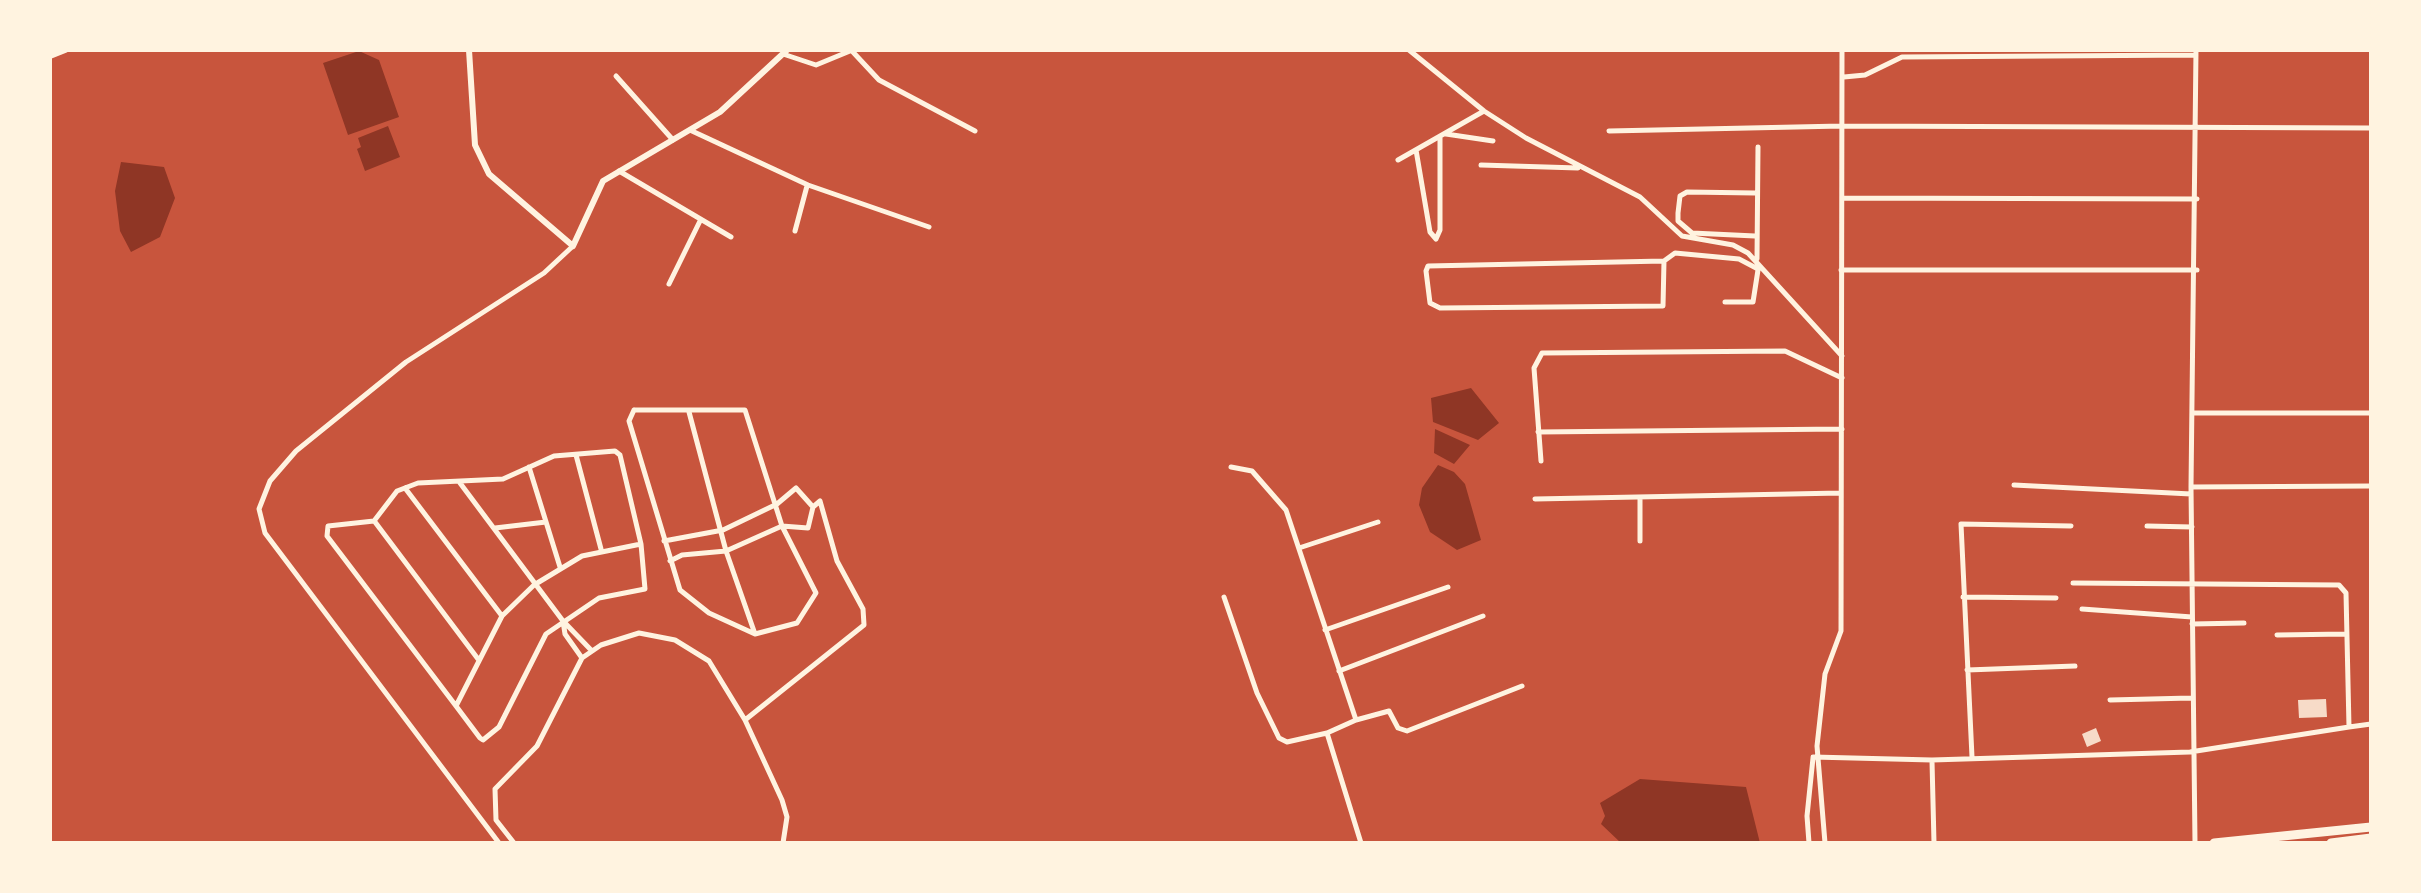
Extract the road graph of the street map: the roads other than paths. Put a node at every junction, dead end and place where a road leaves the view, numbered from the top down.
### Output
1 (65, 50) edge
2 (470, 50) edge
3 (852, 50) edge
4 (1410, 50) edge
5 (1842, 50) edge
6 (785, 52) edge
7 (2196, 53) edge
8 (50, 56) edge
9 (616, 76) dead end
10 (1842, 76) junction
11 (1484, 111) junction
12 (1842, 126) junction
13 (2371, 128) edge
14 (2196, 129) junction
15 (975, 130) dead end
16 (692, 131) junction
17 (1609, 131) dead end
18 (1442, 135) junction
19 (673, 140) junction
20 (1492, 141) dead end
21 (1758, 147) dead end
22 (1416, 150) junction
23 (1398, 160) dead end
24 (1481, 165) dead end
25 (1581, 168) junction
26 (617, 170) junction
27 (808, 185) junction
28 (1755, 193) junction
29 (1842, 198) junction
30 (2197, 198) junction
31 (700, 221) junction
32 (929, 227) dead end
33 (795, 231) dead end
34 (1755, 236) junction
35 (731, 237) dead end
36 (573, 246) junction
37 (1664, 261) junction
38 (1757, 265) junction
39 (1841, 270) junction
40 (2197, 270) junction
41 (669, 284) dead end
42 (1726, 302) dead end
43 (1842, 356) junction
44 (1842, 378) junction
45 (689, 412) junction
46 (2193, 412) junction
47 (2371, 413) edge
48 (1842, 429) junction
49 (1538, 432) junction
50 (575, 454) junction
51 (1541, 461) dead end
52 (529, 467) junction
53 (1231, 467) dead end
54 (460, 484) junction
55 (2014, 485) dead end
56 (2371, 486) edge
57 (405, 488) junction
58 (2191, 490) junction
59 (1841, 493) junction
60 (1640, 498) junction
61 (1535, 499) dead end
62 (776, 504) junction
63 (812, 508) junction
64 (374, 520) junction
65 (546, 522) junction
66 (1378, 522) dead end
67 (782, 526) junction
68 (2070, 526) dead end
69 (2147, 526) dead end
70 (2192, 527) junction
71 (493, 528) junction
72 (723, 530) junction
73 (664, 541) junction
74 (1640, 542) dead end
75 (641, 544) junction
76 (1299, 548) junction
77 (601, 549) junction
78 (726, 551) junction
79 (670, 562) junction
80 (560, 567) junction
81 (2072, 584) dead end
82 (534, 585) junction
83 (1448, 586) dead end
84 (2192, 586) junction
85 (1224, 596) dead end
86 (1963, 597) junction
87 (2056, 598) dead end
88 (2082, 609) dead end
89 (502, 616) junction
90 (1482, 616) dead end
91 (2192, 620) junction
92 (563, 622) junction
93 (2244, 623) dead end
94 (1325, 630) junction
95 (755, 634) junction
96 (2276, 634) dead end
97 (2346, 634) junction
98 (591, 650) junction
99 (478, 658) junction
100 (582, 658) junction
101 (2075, 666) dead end
102 (1339, 670) junction
103 (1966, 670) junction
104 (1522, 686) dead end
105 (2191, 698) junction
106 (2110, 700) dead end
107 (456, 706) junction
108 (745, 720) junction
109 (1356, 720) junction
110 (2371, 724) edge
111 (2349, 727) junction
112 (1327, 733) junction
113 (2190, 752) junction
114 (1817, 758) junction
115 (1972, 758) junction
116 (1932, 760) junction
117 (2371, 827) edge
118 (2371, 838) edge
119 (499, 843) edge
120 (514, 843) edge
121 (784, 843) edge
122 (1361, 843) edge
123 (1809, 843) edge
124 (1825, 843) edge
125 (1934, 843) edge
126 (2195, 843) edge
127 (2214, 843) edge
128 (2331, 843) edge

1 - 8 street
2 - 36 street
3 - 6 street
3 - 15 street
4 - 11 street
5 - 10 street
6 - 16 street
7 - 10 street
7 - 14 street
9 - 19 street
10 - 12 street
11 - 18 street
11 - 25 street
12 - 14 street
12 - 17 street
12 - 29 street
13 - 14 street
14 - 30 street
16 - 19 street
16 - 27 street
18 - 20 street
18 - 22 street
18 - 22 street
19 - 26 street
21 - 28 street
22 - 23 street
24 - 25 street
25 - 38 street
26 - 31 street
26 - 36 street
27 - 32 street
27 - 33 street
28 - 34 street
28 - 34 street
29 - 30 street
29 - 39 street
30 - 40 street
31 - 35 street
31 - 41 street
34 - 38 street
36 - 119 street
37 - 37 street
37 - 38 street
38 - 42 street
38 - 43 street
39 - 40 street
39 - 43 street
40 - 46 street
43 - 44 street
44 - 48 street
44 - 49 street
45 - 62 street
45 - 72 street
45 - 73 street
46 - 47 street
46 - 58 street
48 - 49 street
48 - 59 street
49 - 51 street
50 - 52 street
50 - 75 street
50 - 77 street
52 - 54 street
52 - 65 street
53 - 76 street
54 - 57 street
54 - 71 street
55 - 58 street
56 - 58 street
57 - 64 street
57 - 89 street
58 - 70 street
59 - 60 street
59 - 114 street
60 - 61 street
60 - 74 street
62 - 63 street
62 - 67 street
62 - 72 street
63 - 67 street
63 - 108 street
64 - 99 street
64 - 107 street
65 - 71 street
65 - 80 street
66 - 76 street
67 - 78 street
67 - 95 street
68 - 86 street
69 - 70 street
70 - 84 street
71 - 82 street
72 - 73 street
72 - 78 street
73 - 79 street
75 - 77 street
75 - 92 street
76 - 94 street
77 - 80 street
78 - 79 street
78 - 95 street
79 - 95 street
80 - 82 street
81 - 84 street
82 - 89 street
82 - 92 street
83 - 94 street
84 - 91 street
84 - 97 street
85 - 112 street
86 - 87 street
86 - 103 street
88 - 91 street
89 - 99 street
90 - 102 street
91 - 93 street
91 - 105 street
92 - 98 street
92 - 100 street
92 - 107 street
94 - 102 street
96 - 97 street
97 - 111 street
98 - 100 street
98 - 108 street
99 - 107 street
100 - 120 street
101 - 103 street
102 - 109 street
103 - 115 street
104 - 109 street
105 - 106 street
105 - 113 street
108 - 121 street
109 - 112 street
110 - 111 street
111 - 113 street
112 - 122 street
113 - 115 street
113 - 126 street
114 - 116 street
114 - 123 street
114 - 124 street
115 - 116 street
116 - 125 street
117 - 127 highway
118 - 128 highway

